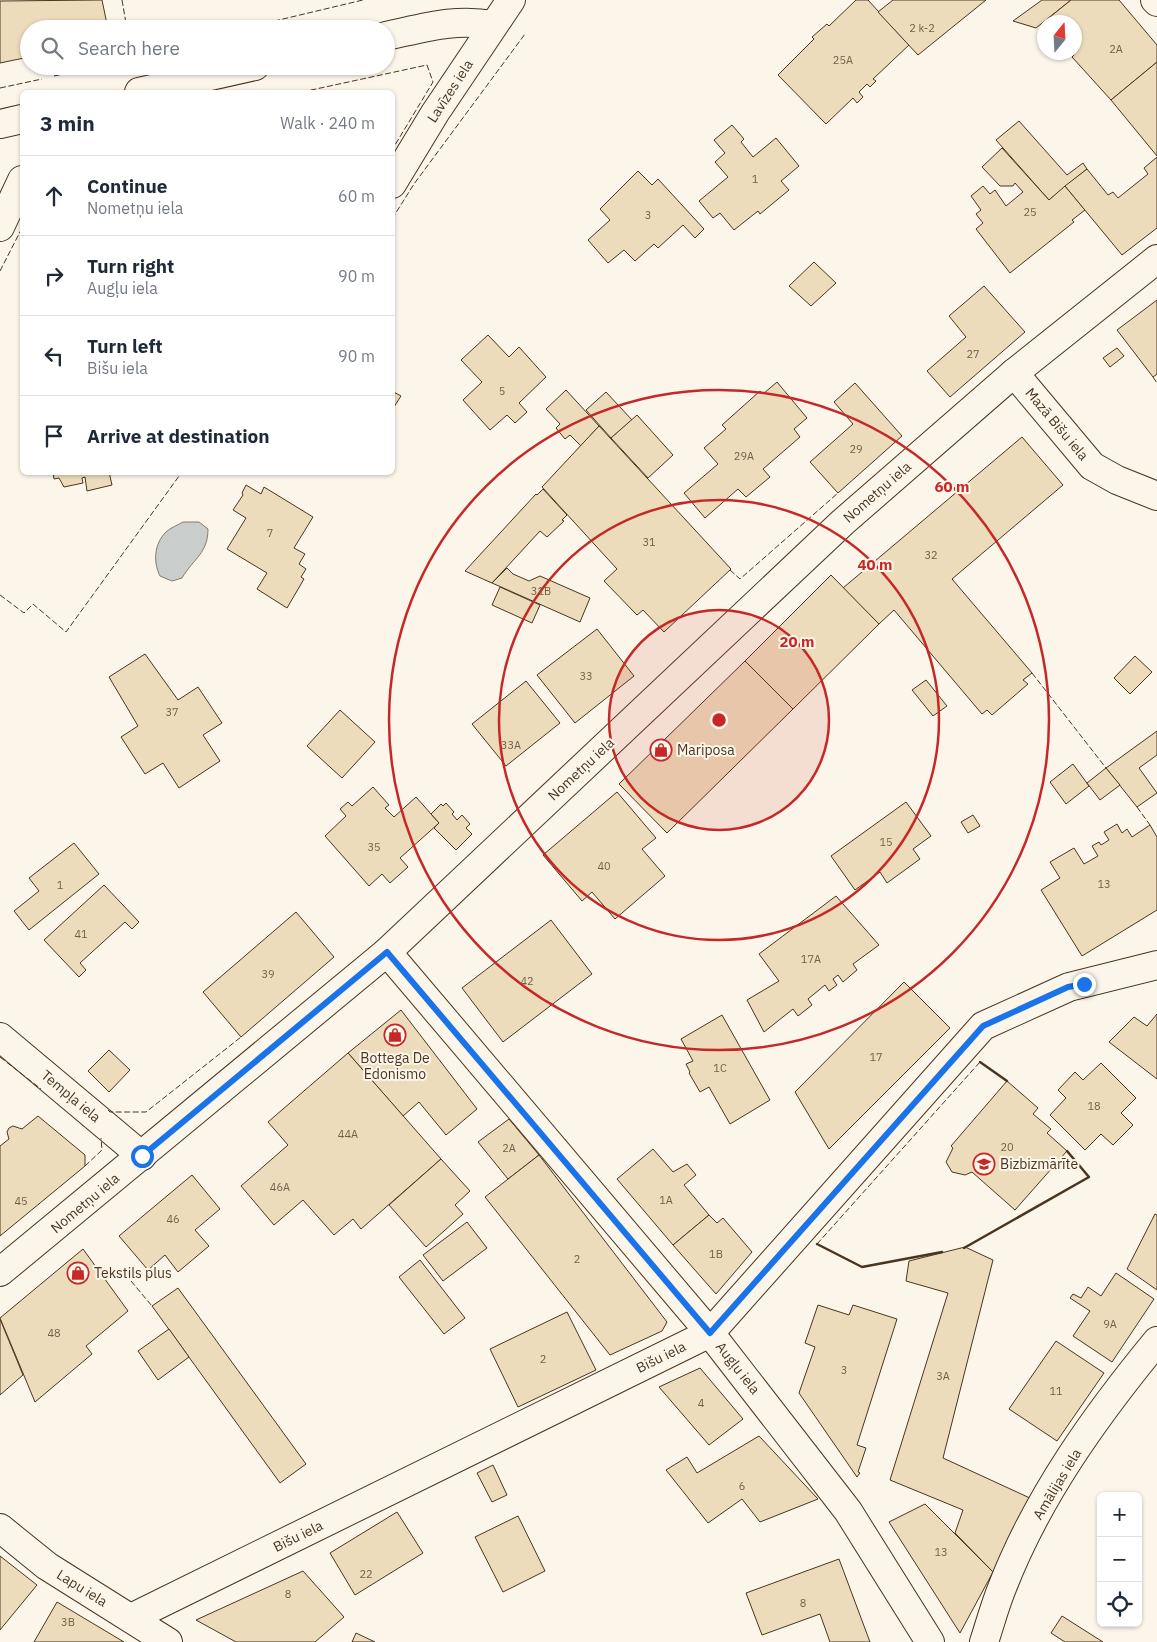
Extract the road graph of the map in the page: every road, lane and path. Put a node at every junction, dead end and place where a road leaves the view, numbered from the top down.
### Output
1 (512, 0) edge
2 (493, 24) junction
3 (395, 34) edge
4 (215, 75) edge
5 (148, 90) edge
6 (20, 119) edge
7 (0, 124) edge
8 (395, 179) edge
9 (20, 184) edge
10 (0, 227) edge
11 (1157, 259) edge
12 (1014, 373) junction
13 (1157, 496) edge
14 (387, 952) junction
15 (1157, 965) edge
16 (0, 1037) edge
17 (142, 1156) junction
18 (0, 1272) edge
19 (710, 1333) junction
20 (1157, 1341) edge
21 (0, 1528) edge
22 (131, 1618) junction
23 (168, 1642) edge
24 (930, 1642) edge
25 (984, 1642) edge

1 - 2 street, Lavīzes iela
2 - 3 street
2 - 8 street, Lavīzes iela
4 - 5 street
6 - 7 street
9 - 10 street
11 - 12 street, Nometņu iela
12 - 13 street, Mazā Bišu iela
12 - 14 street, Nometņu iela
14 - 17 street, Nometņu iela
14 - 19 street, Augļu iela
15 - 19 street, Bišu iela
16 - 17 street, Tempļa iela
17 - 18 street, Nometņu iela
19 - 22 street, Bišu iela
19 - 24 street, Augļu iela
20 - 25 street, Amālijas iela
21 - 22 street, Lapu iela
22 - 23 street, Lapu iela

